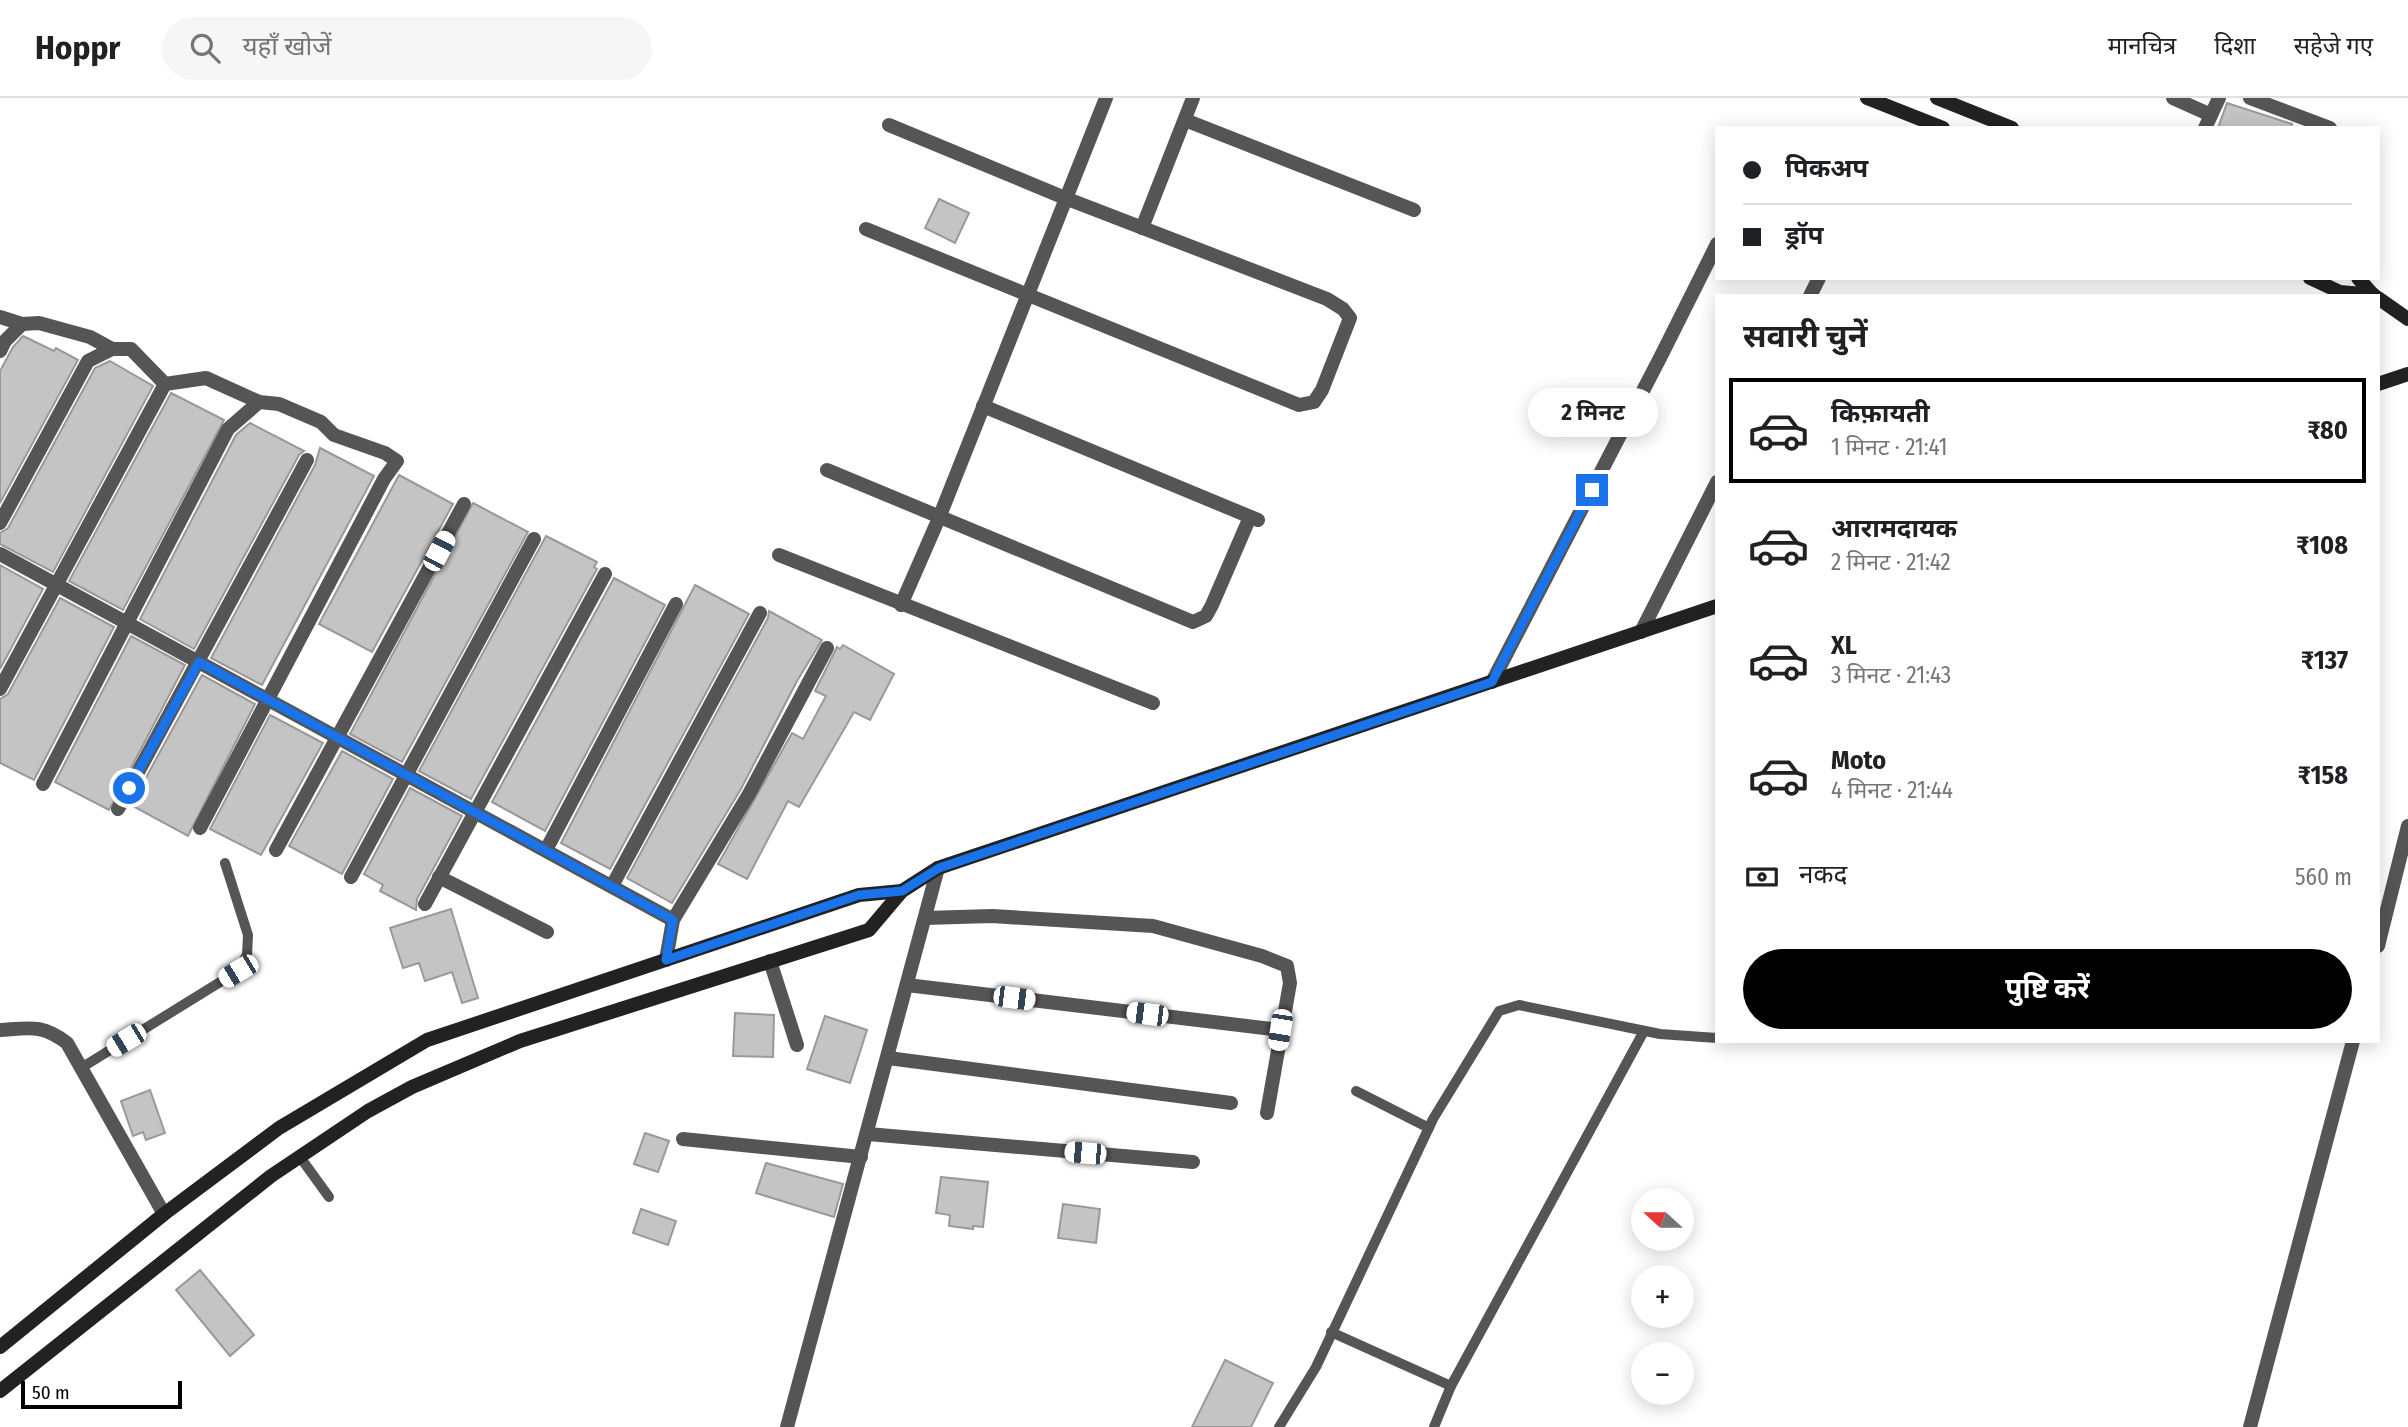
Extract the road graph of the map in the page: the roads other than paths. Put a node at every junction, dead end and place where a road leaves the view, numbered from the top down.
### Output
1 (1106, 98) edge
2 (1194, 98) edge
3 (1867, 98) edge
4 (1937, 98) edge
5 (2173, 98) edge
6 (2218, 98) edge
7 (2250, 98) edge
8 (1185, 120) junction
9 (2208, 121) edge
10 (889, 125) dead end
11 (1938, 126) edge
12 (2007, 126) edge
13 (2325, 126) edge
14 (1065, 198) junction
15 (1414, 210) dead end
16 (1142, 228) junction
17 (866, 229) dead end
18 (1715, 248) edge
19 (2314, 280) edge
20 (2360, 280) edge
21 (2358, 294) edge
22 (2373, 294) edge
23 (1027, 295) junction
24 (2380, 299) edge
25 (0, 317) edge
26 (2408, 319) edge
27 (22, 324) junction
28 (112, 349) junction
29 (0, 351) edge
30 (2408, 373) edge
31 (2380, 382) edge
32 (165, 384) junction
33 (260, 402) junction
34 (983, 406) junction
35 (307, 460) dead end
36 (827, 470) dead end
37 (1715, 486) edge
38 (464, 504) dead end
39 (939, 519) junction
40 (0, 523) edge
41 (534, 539) dead end
42 (0, 554) edge
43 (779, 555) dead end
44 (605, 574) dead end
45 (57, 585) junction
46 (676, 604) dead end
47 (901, 605) junction
48 (1715, 607) edge
49 (760, 613) dead end
50 (126, 622) junction
51 (1641, 632) junction
52 (827, 648) dead end
53 (199, 662) junction
54 (1492, 682) junction
55 (0, 689) edge
56 (267, 699) junction
57 (1153, 703) dead end
58 (339, 737) junction
59 (407, 774) junction
60 (43, 784) dead end
61 (118, 809) dead end
62 (475, 811) junction
63 (2408, 826) edge
64 (200, 828) dead end
65 (546, 849) junction
66 (276, 850) dead end
67 (225, 863) dead end
68 (939, 868) junction
69 (351, 877) dead end
70 (439, 877) junction
71 (612, 886) junction
72 (902, 891) junction
73 (425, 904) dead end
74 (925, 918) junction
75 (673, 920) junction
76 (547, 932) dead end
77 (2380, 938) edge
78 (666, 960) junction
79 (770, 961) junction
80 (907, 985) junction
81 (0, 1030) edge
82 (1280, 1030) junction
83 (1644, 1031) junction
84 (1715, 1038) edge
85 (2352, 1043) edge
86 (797, 1045) dead end
87 (888, 1058) junction
88 (80, 1068) junction
89 (1356, 1091) dead end
90 (1231, 1103) dead end
91 (1267, 1113) dead end
92 (1429, 1128) junction
93 (868, 1134) junction
94 (684, 1139) dead end
95 (300, 1157) junction
96 (861, 1157) junction
97 (1193, 1162) dead end
98 (329, 1196) dead end
99 (164, 1214) junction
100 (1331, 1332) junction
101 (0, 1347) edge
102 (1451, 1386) junction
103 (0, 1391) edge
104 (786, 1427) edge
105 (1279, 1427) edge
106 (1434, 1427) edge
107 (2250, 1427) edge

1 - 14 street
2 - 8 street
3 - 11 street
4 - 12 street
5 - 9 street
6 - 9 street
7 - 13 street
8 - 15 street
8 - 16 street
10 - 14 street
14 - 16 street
14 - 23 street
16 - 23 street
17 - 23 street
18 - 54 street
19 - 21 street
20 - 22 street
23 - 34 street
24 - 26 street
25 - 27 street
27 - 28 street
27 - 29 street
28 - 32 street
28 - 40 street
30 - 31 street
32 - 33 street
32 - 45 street
33 - 50 street
33 - 56 street
34 - 39 street
34 - 39 street
35 - 53 street
36 - 39 street
37 - 51 street
38 - 58 street
39 - 47 street
41 - 59 street
42 - 45 street
43 - 47 street
44 - 62 street
45 - 50 street
45 - 55 street
46 - 65 street
47 - 57 street
48 - 51 street
49 - 71 street
50 - 53 street
50 - 60 street
51 - 54 street
52 - 75 street
53 - 56 street
53 - 61 street
54 - 68 street
56 - 58 street
56 - 64 street
58 - 59 street
58 - 66 street
59 - 62 street
59 - 69 street
62 - 65 street
62 - 70 street
63 - 77 street
65 - 71 street
67 - 88 lane
68 - 72 street
68 - 74 street
70 - 73 street
70 - 76 street
71 - 75 street
72 - 78 street
72 - 79 street
74 - 80 street
74 - 82 street
75 - 78 street
78 - 99 street
79 - 86 street
79 - 95 street
80 - 82 street
80 - 87 street
81 - 88 street
82 - 91 street
83 - 84 lane
83 - 92 lane
83 - 102 lane
85 - 107 street
87 - 90 street
87 - 93 street
88 - 99 street
89 - 92 lane
92 - 100 lane
93 - 96 street
93 - 97 street
94 - 96 street
95 - 98 lane
95 - 103 street
96 - 104 street
99 - 101 street
100 - 102 lane
100 - 105 lane
102 - 106 lane

